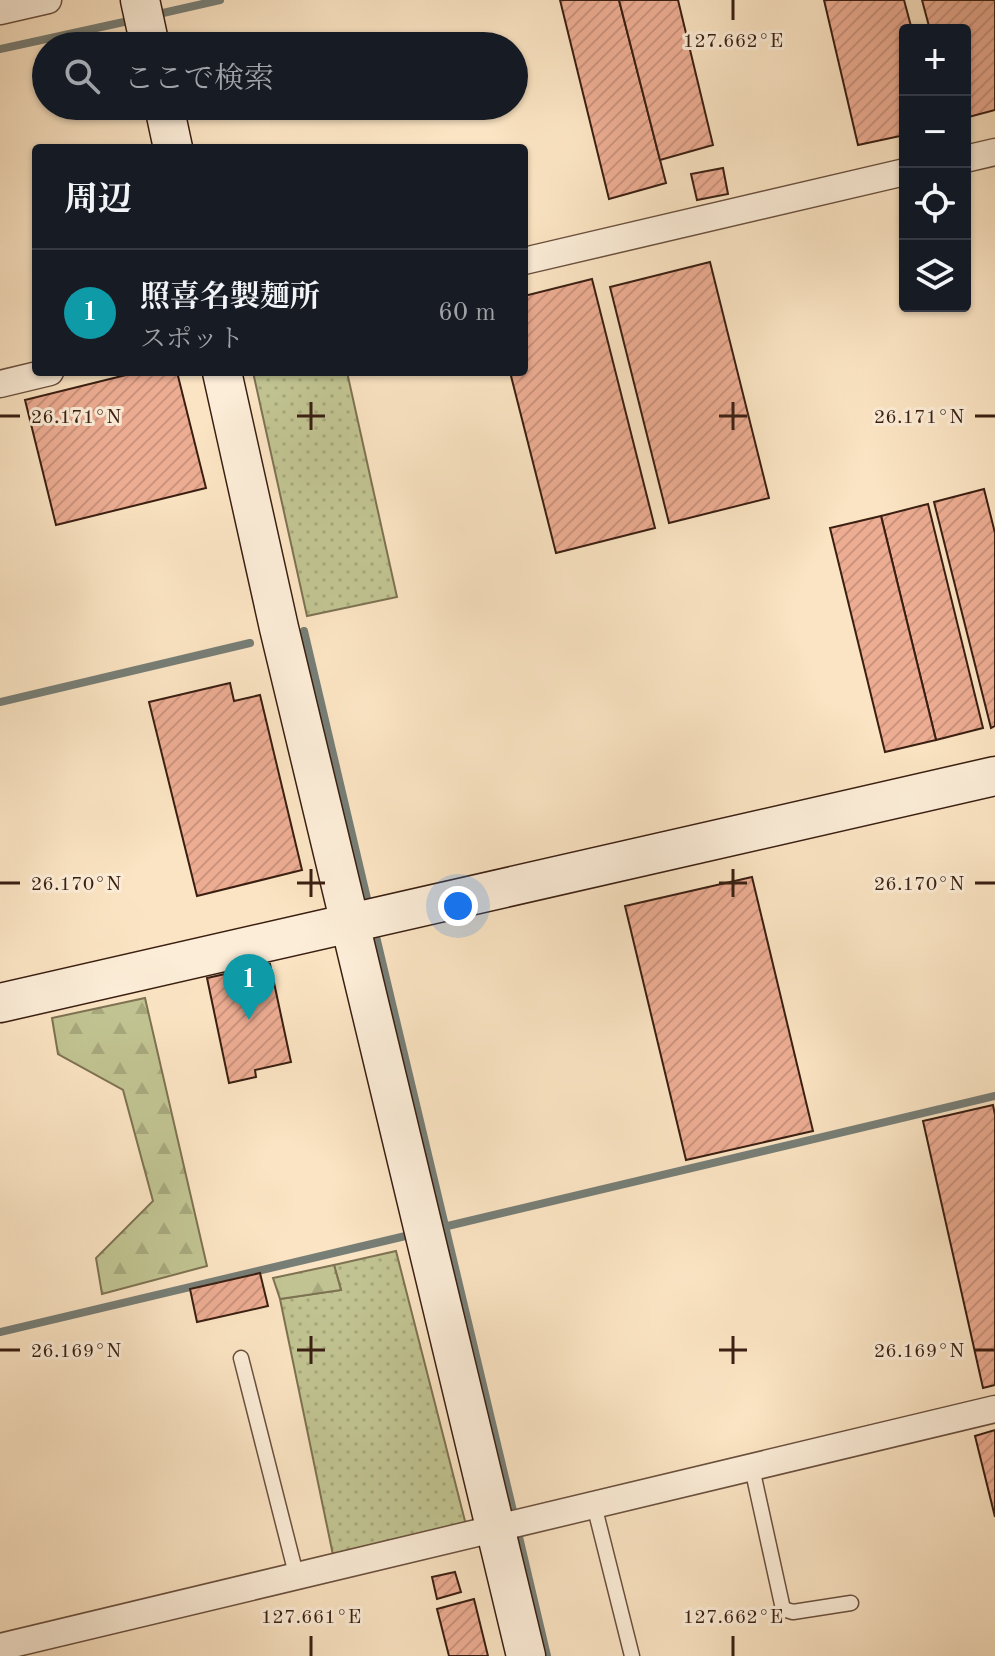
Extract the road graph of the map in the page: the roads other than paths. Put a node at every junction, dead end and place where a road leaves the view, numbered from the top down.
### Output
1 (48, 0) edge
2 (140, 0) edge
3 (0, 11) edge
4 (147, 32) edge
5 (167, 120) edge
6 (172, 144) edge
7 (995, 152) edge
8 (971, 158) edge
9 (899, 173) edge
10 (528, 260) edge
11 (33, 376) edge
12 (223, 376) edge
13 (0, 384) edge
14 (995, 776) edge
15 (350, 923) junction
16 (0, 1003) edge
17 (241, 1358) dead end
18 (995, 1409) edge
19 (752, 1468) junction
20 (594, 1505) junction
21 (495, 1529) junction
22 (297, 1578) junction
23 (851, 1603) dead end
24 (0, 1647) edge
25 (33, 1648) edge
26 (526, 1656) edge
27 (632, 1656) edge

1 - 3 street
2 - 4 street
5 - 6 street
7 - 8 street
9 - 10 street
11 - 13 street
12 - 15 street
14 - 15 street
15 - 16 street
15 - 21 street
17 - 22 lane
18 - 19 street
19 - 20 street
19 - 23 lane
20 - 21 street
20 - 27 lane
21 - 22 street
21 - 26 street
22 - 25 street
24 - 25 street

